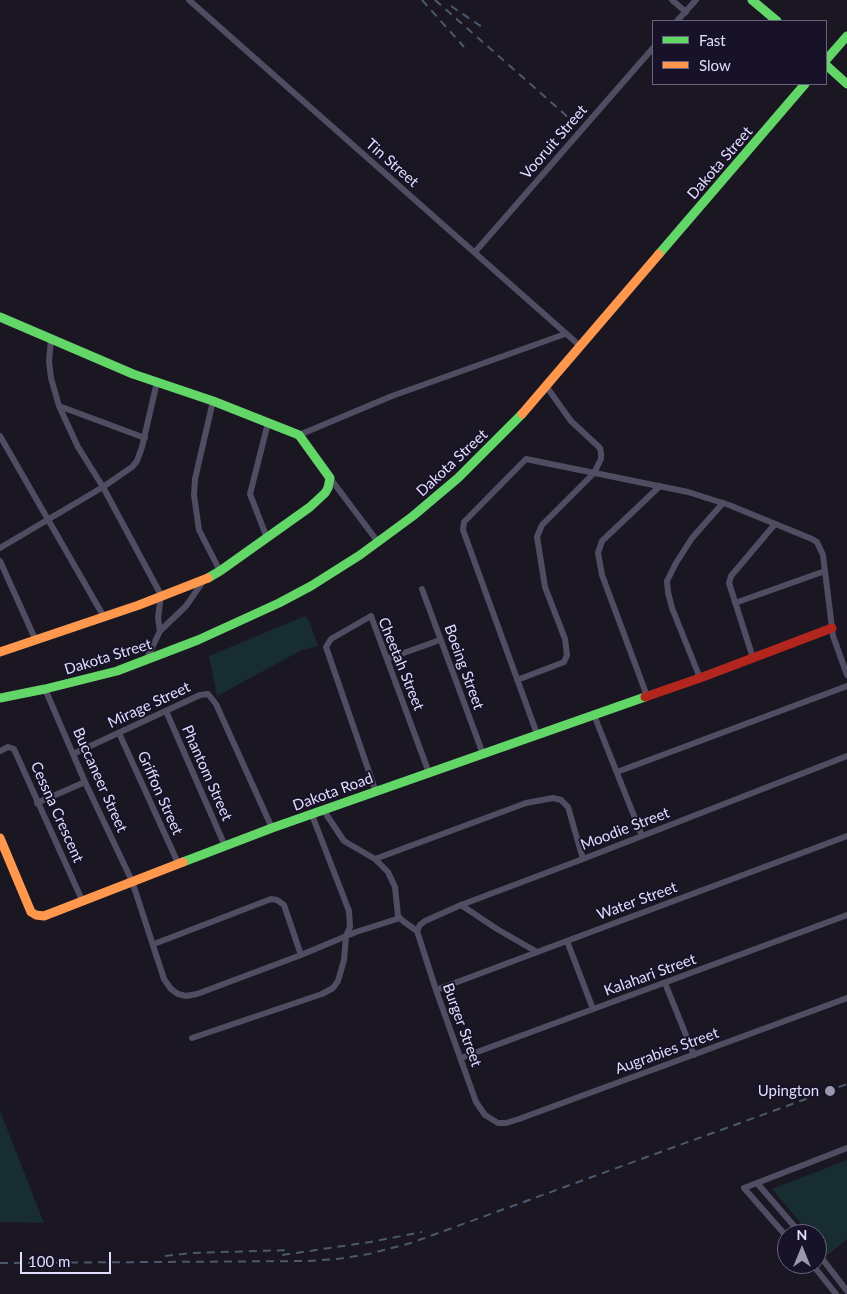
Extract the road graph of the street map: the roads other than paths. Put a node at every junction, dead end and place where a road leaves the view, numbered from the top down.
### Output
1 (190, 0) edge
2 (672, 0) edge
3 (696, 0) edge
4 (752, 0) edge
5 (686, 12) junction
6 (678, 20) edge
7 (776, 20) edge
8 (847, 36) edge
9 (652, 49) edge
10 (827, 59) edge
11 (827, 66) edge
12 (847, 84) edge
13 (805, 85) edge
14 (475, 252) junction
15 (0, 317) edge
16 (565, 334) junction
17 (51, 339) junction
18 (579, 346) junction
19 (158, 382) junction
20 (546, 386) junction
21 (213, 401) junction
22 (59, 406) junction
23 (268, 423) junction
24 (299, 435) junction
25 (0, 436) edge
26 (144, 438) junction
27 (594, 473) junction
28 (330, 478) junction
29 (660, 486) junction
30 (103, 487) junction
31 (723, 503) junction
32 (48, 519) junction
33 (775, 524) junction
34 (267, 538) junction
35 (378, 542) junction
36 (0, 548) edge
37 (0, 561) edge
38 (220, 571) junction
39 (825, 572) junction
40 (204, 580) junction
41 (422, 589) dead end
42 (161, 595) junction
43 (735, 603) junction
44 (104, 617) junction
45 (832, 628) junction
46 (160, 632) junction
47 (36, 640) junction
48 (440, 640) junction
49 (0, 652) edge
50 (387, 658) junction
51 (753, 658) junction
52 (145, 662) junction
53 (847, 675) edge
54 (700, 678) junction
55 (517, 680) junction
56 (847, 686) edge
57 (45, 689) junction
58 (647, 696) junction
59 (0, 698) edge
60 (166, 710) junction
61 (594, 715) junction
62 (120, 733) junction
63 (536, 734) junction
64 (0, 751) edge
65 (73, 754) junction
66 (483, 754) junction
67 (847, 756) edge
68 (617, 772) junction
69 (430, 773) junction
70 (85, 782) junction
71 (376, 792) junction
72 (38, 803) junction
73 (324, 811) junction
74 (312, 815) junction
75 (272, 828) junction
76 (642, 836) junction
77 (847, 836) edge
78 (0, 838) edge
79 (225, 846) junction
80 (375, 859) junction
81 (583, 859) junction
82 (178, 863) junction
83 (132, 881) junction
84 (82, 900) junction
85 (461, 905) junction
86 (847, 915) edge
87 (400, 918) junction
88 (417, 931) junction
89 (346, 936) junction
90 (567, 941) junction
91 (154, 944) junction
92 (537, 952) junction
93 (302, 954) junction
94 (665, 983) junction
95 (436, 990) junction
96 (847, 998) edge
97 (594, 1009) junction
98 (192, 1038) dead end
99 (694, 1055) junction
100 (461, 1058) junction
101 (494, 1121) joint
102 (847, 1148) edge
103 (757, 1183) junction
104 (792, 1224) edge
105 (777, 1226) edge
106 (827, 1265) edge
107 (820, 1274) edge
108 (847, 1291) edge
109 (836, 1294) edge

1 - 14 street, Tin Street
2 - 5 street
3 - 5 street
4 - 7 street
5 - 6 street
8 - 10 street
9 - 14 street, Vooruit Street
11 - 12 street
13 - 18 street, Dakota Street
14 - 16 street, Tin Street
15 - 17 street
16 - 18 street, Tin Street
16 - 24 street
17 - 19 street
17 - 22 street
18 - 20 street, Dakota Street
19 - 21 street
19 - 26 street
20 - 27 street
20 - 35 street, Dakota Street
21 - 23 street
21 - 38 street
22 - 26 street
22 - 30 street
23 - 24 street
23 - 34 street
24 - 28 street
25 - 32 street
26 - 30 street
27 - 29 street
27 - 55 street
27 - 55 street
28 - 34 street
28 - 35 street
29 - 31 street
29 - 58 street
30 - 32 street
30 - 42 street
31 - 33 street
31 - 54 street
32 - 36 street
32 - 44 street
33 - 39 street
33 - 43 street
34 - 38 street
35 - 52 street, Dakota Street
37 - 47 street
38 - 40 street
39 - 43 street
39 - 45 street
40 - 42 street
40 - 46 street
41 - 48 street, Boeing Street
42 - 44 street
42 - 46 street
43 - 51 street
44 - 47 street
45 - 51 street, Dakota Road
45 - 53 street
46 - 52 street
47 - 49 street
48 - 50 street
48 - 66 street, Boeing Street
50 - 69 street, Cheetah Street
50 - 71 street, Cheetah Street
51 - 54 street, Dakota Road
52 - 57 street, Dakota Street
54 - 58 street, Dakota Road
55 - 63 street
56 - 68 street
57 - 59 street, Dakota Street
57 - 65 street, Buccaneer Street
58 - 61 street, Dakota Road
60 - 62 street, Mirage Street
60 - 75 street, Mirage Street
60 - 79 street, Phantom Street
61 - 63 street, Dakota Road
61 - 68 street
62 - 65 street, Mirage Street
62 - 82 street, Griffon Street
63 - 66 street, Dakota Road
64 - 72 street, Cessna Crescent
65 - 70 street, Buccaneer Street
66 - 69 street, Dakota Road
67 - 76 street, Moodie Street
68 - 76 street
69 - 71 street, Dakota Road
70 - 72 street
70 - 83 street, Buccaneer Street
71 - 73 street, Dakota Road
72 - 84 street, Cessna Crescent
73 - 74 street, Dakota Road
73 - 80 street
74 - 75 street, Dakota Road
74 - 89 street
75 - 79 street, Dakota Road
76 - 81 street, Moodie Street
77 - 90 street, Water Street
78 - 84 street, Dakota Road
79 - 82 street, Dakota Road
80 - 81 street
80 - 87 street
81 - 85 street, Moodie Street
82 - 83 street, Dakota Road
83 - 84 street, Dakota Road
83 - 91 street, Buccaneer Street
85 - 88 street, Moodie Street
85 - 92 street
86 - 94 street, Kalahari Street
87 - 88 street
87 - 89 street
88 - 95 street, Burger Street
89 - 93 street
89 - 98 street
90 - 92 street, Water Street
90 - 97 street
91 - 93 street, Buccaneer Street
91 - 93 street
92 - 95 street, Water Street
94 - 97 street, Kalahari Street
94 - 99 street
95 - 100 street, Burger Street
96 - 99 street, Augrabies Street
97 - 100 street, Kalahari Street
99 - 101 street, Augrabies Street
100 - 101 street, Burger Street
102 - 103 street
103 - 104 street
103 - 105 street
106 - 108 street
107 - 109 street

